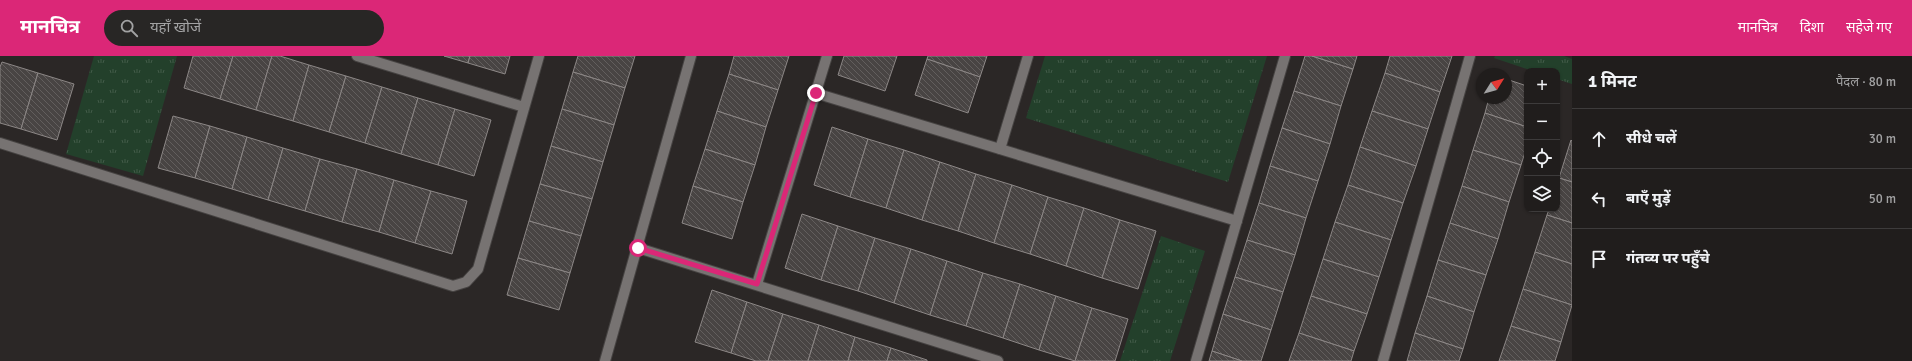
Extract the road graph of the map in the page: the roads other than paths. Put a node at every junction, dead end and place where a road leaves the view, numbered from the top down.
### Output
1 (357, 56) edge
2 (539, 56) edge
3 (691, 56) edge
4 (827, 56) edge
5 (1028, 56) edge
6 (1285, 56) edge
7 (1470, 56) edge
8 (816, 93) junction
9 (524, 107) junction
10 (0, 143) edge
11 (1000, 149) junction
12 (1237, 221) junction
13 (638, 248) junction
14 (757, 284) junction
15 (605, 361) edge
16 (998, 361) edge
17 (1196, 361) edge
18 (1383, 361) edge

1 - 9 street
2 - 9 street
3 - 13 street
4 - 8 street
5 - 11 street
6 - 12 street
7 - 18 street
8 - 11 street
8 - 14 street
9 - 10 street
11 - 12 street
12 - 17 street
13 - 14 street
13 - 15 street
14 - 16 street

